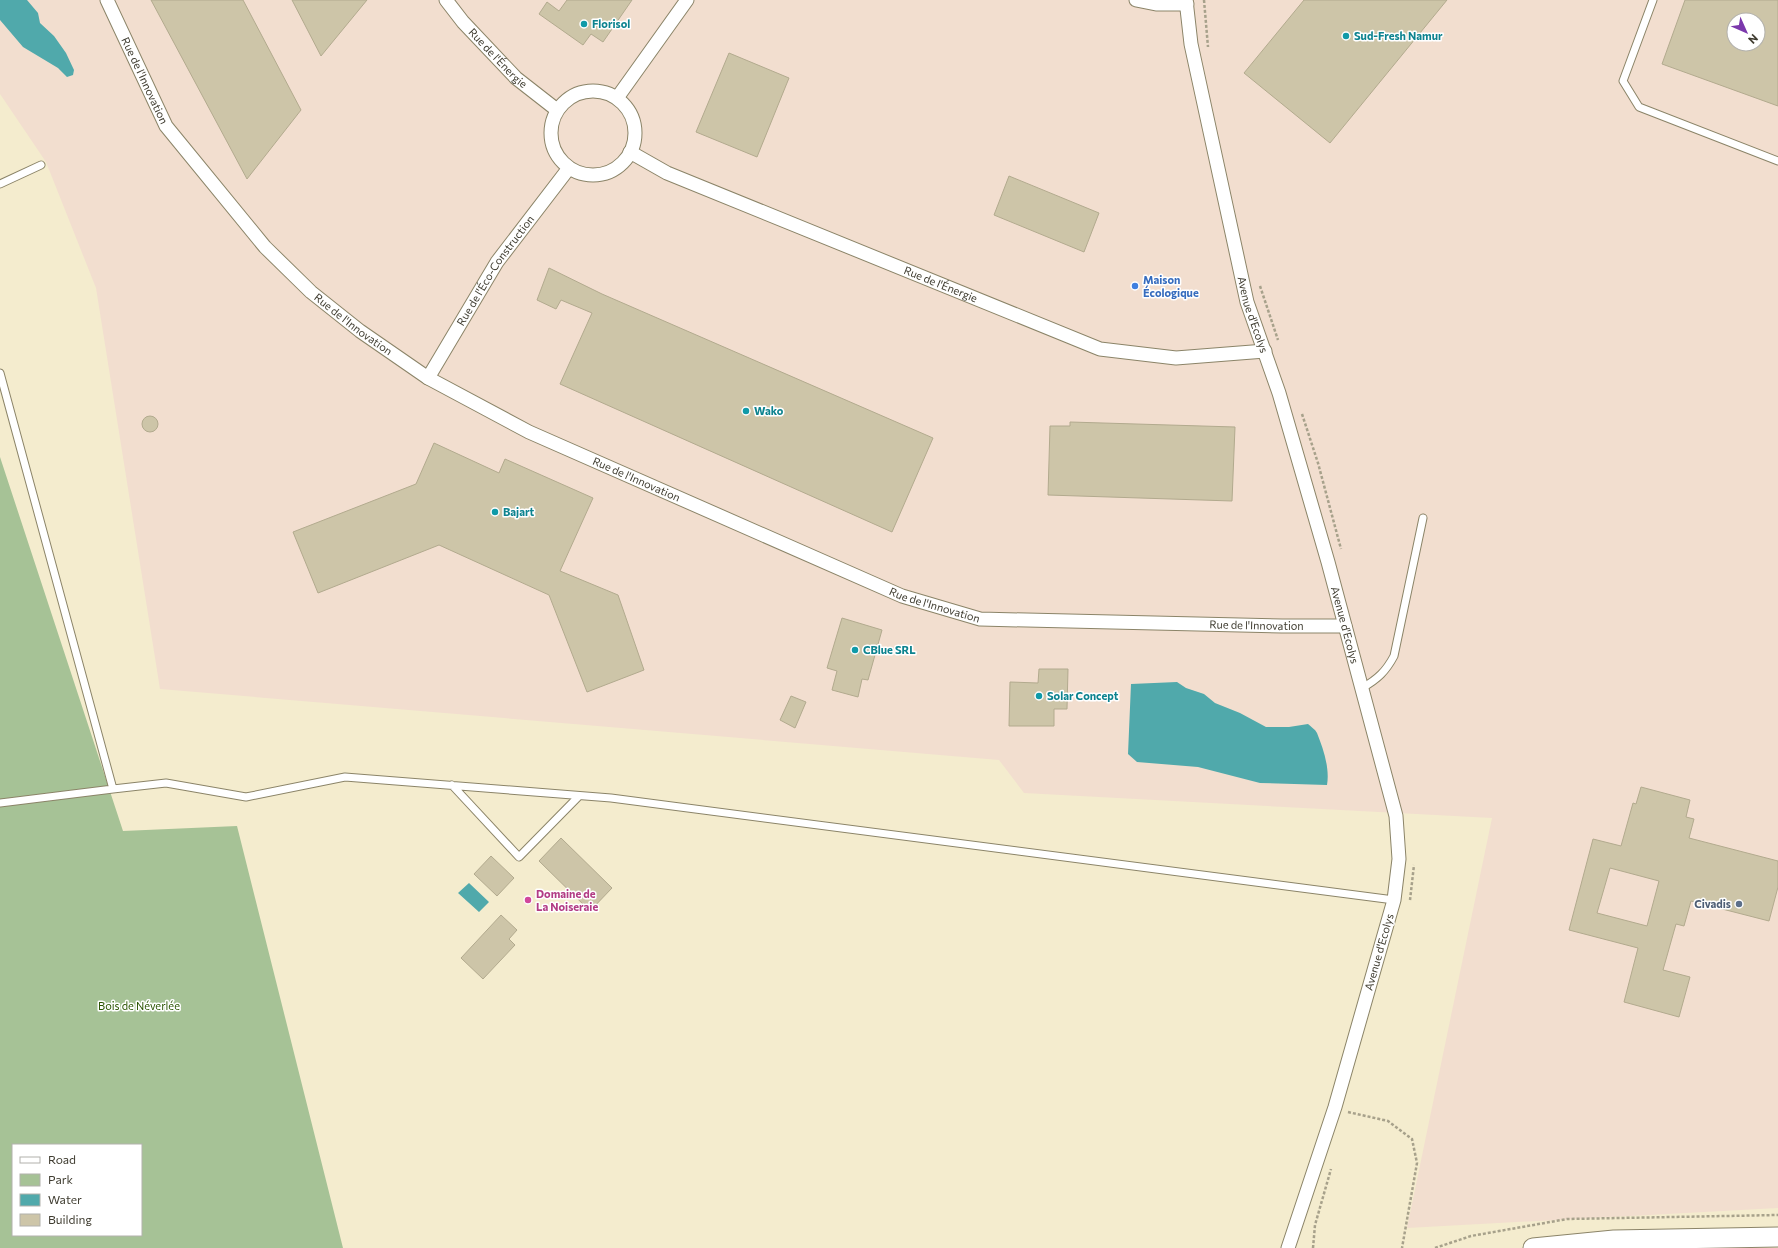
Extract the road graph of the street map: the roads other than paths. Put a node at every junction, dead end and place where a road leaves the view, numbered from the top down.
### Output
1 (107, 0) edge
2 (446, 0) edge
3 (687, 0) edge
4 (1136, 0) edge
5 (1653, 0) edge
6 (1186, 2) edge
7 (617, 98) junction
8 (557, 110) junction
9 (630, 152) junction
10 (1778, 161) edge
11 (41, 164) dead end
12 (569, 168) junction
13 (0, 184) edge
14 (1265, 351) junction
15 (0, 373) edge
16 (428, 378) junction
17 (1423, 518) dead end
18 (1345, 626) junction
19 (1362, 688) junction
20 (452, 785) junction
21 (113, 789) junction
22 (579, 796) junction
23 (0, 803) edge
24 (1394, 900) junction
25 (1778, 1237) edge
26 (1288, 1248) edge
27 (1533, 1248) edge

1 - 16 street, Rue de l'Innovation
2 - 8 street, Rue de l'Énergie
3 - 7 street
4 - 6 street
5 - 10 lane
6 - 14 street, Avenue d'Ecolys
7 - 8 street
7 - 9 street
8 - 12 street
9 - 12 street
9 - 14 street, Rue de l'Énergie
11 - 13 lane
12 - 16 street, Rue de l'Éco-Construction
14 - 18 street, Avenue d'Ecolys
15 - 21 lane
16 - 18 street, Rue de l'Innovation
17 - 19 lane
18 - 19 street, Avenue d'Ecolys
19 - 24 street, Avenue d'Ecolys
20 - 21 lane
20 - 22 lane
20 - 22 lane
21 - 23 lane
22 - 24 lane
24 - 26 street, Avenue d'Ecolys
25 - 27 main road

